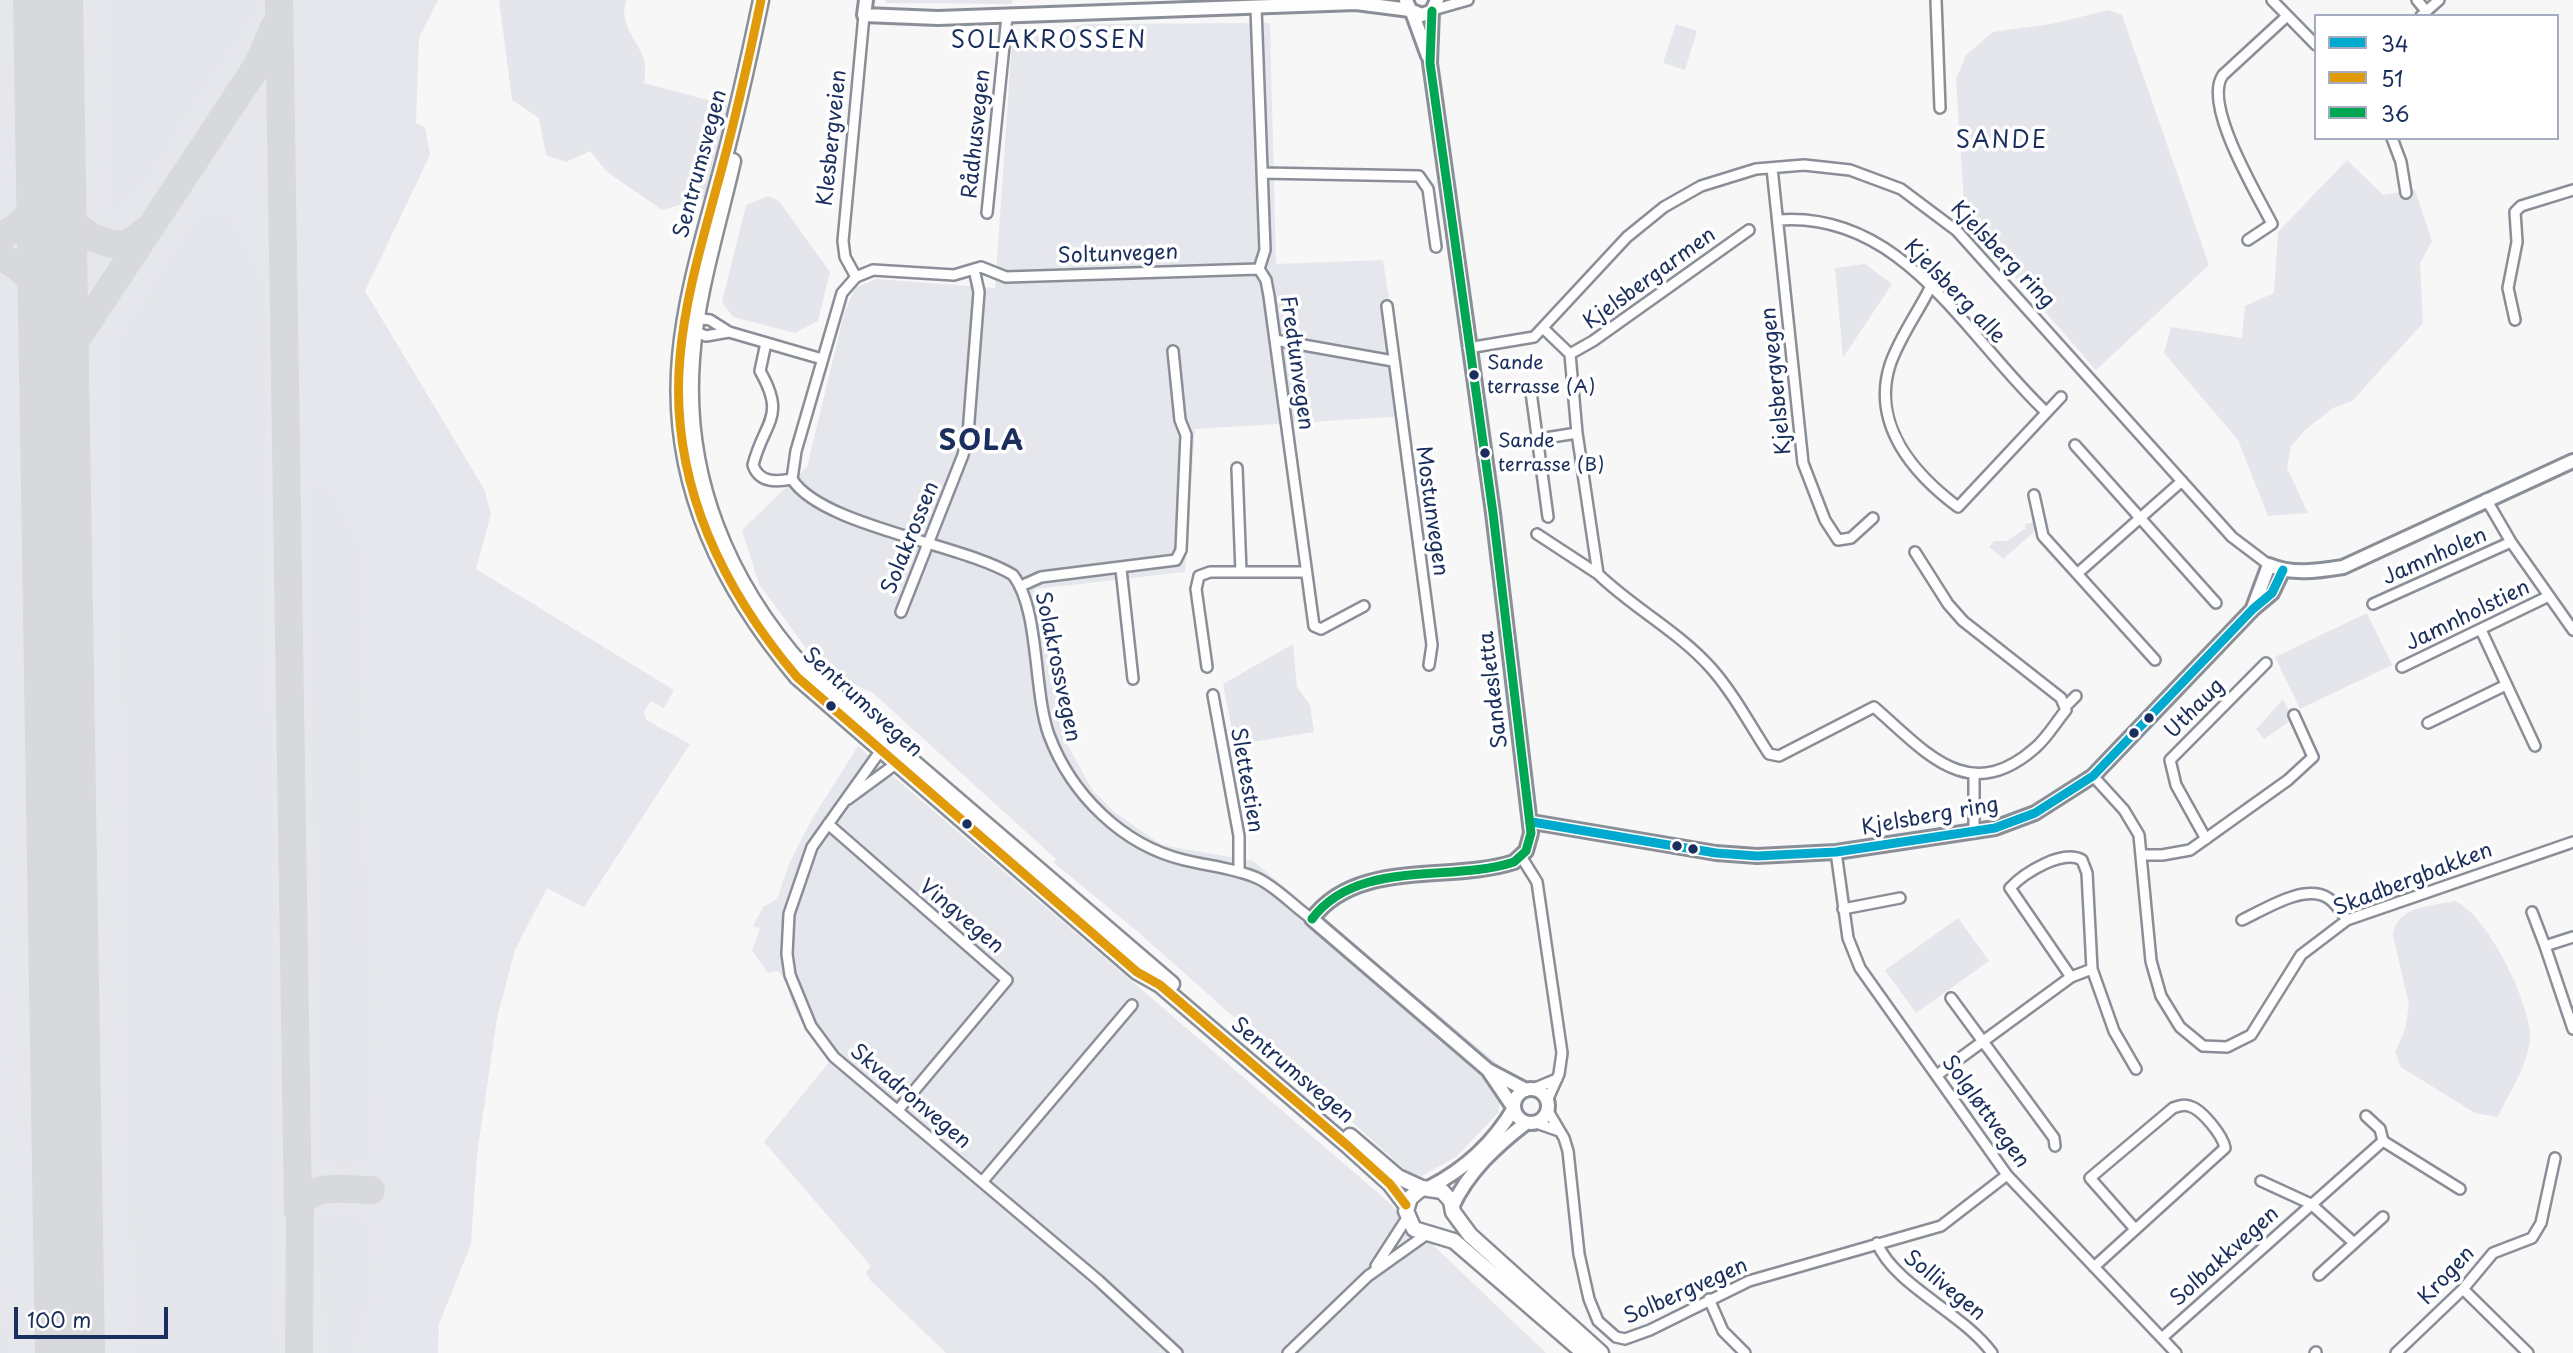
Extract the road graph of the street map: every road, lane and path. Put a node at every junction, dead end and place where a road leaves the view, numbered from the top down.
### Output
1 (761, 0) edge
2 (767, 0) edge
3 (866, 0) edge
4 (1369, 0) edge
5 (1468, 0) edge
6 (1936, 0) edge
7 (2272, 0) edge
8 (2417, 0) edge
9 (2439, 0) edge
10 (1356, 3) junction
11 (1410, 7) edge
12 (1434, 7) edge
13 (1256, 8) junction
14 (2424, 13) edge
15 (864, 15) junction
16 (1007, 16) junction
17 (2287, 16) junction
18 (2314, 43) edge
19 (1430, 63) junction
20 (1940, 108) dead end
21 (2393, 140) edge
22 (1772, 168) junction
23 (1262, 173) junction
24 (2573, 190) edge
25 (2406, 193) dead end
26 (987, 213) dead end
27 (1779, 220) junction
28 (1749, 230) dead end
29 (2248, 240) dead end
30 (1436, 247) dead end
31 (978, 268) junction
32 (1259, 269) junction
33 (856, 277) junction
34 (1930, 288) junction
35 (1387, 306) dead end
36 (699, 316) junction
37 (2515, 320) dead end
38 (690, 328) junction
39 (1544, 329) junction
40 (729, 332) junction
41 (1275, 340) junction
42 (766, 343) junction
43 (1468, 348) junction
44 (1173, 351) dead end
45 (1570, 354) junction
46 (822, 359) junction
47 (1393, 361) junction
48 (1531, 392) dead end
49 (2061, 397) dead end
50 (2046, 412) junction
51 (1577, 433) junction
52 (1539, 439) junction
53 (2076, 445) dead end
54 (2573, 461) edge
55 (1237, 468) dead end
56 (792, 479) junction
57 (2182, 481) junction
58 (2034, 495) dead end
59 (2486, 499) junction
60 (1548, 517) dead end
61 (1872, 518) dead end
62 (2140, 518) junction
63 (1537, 534) dead end
64 (2511, 542) junction
65 (928, 544) junction
66 (1915, 552) dead end
67 (2269, 565) junction
68 (1121, 569) junction
69 (2283, 570) junction
70 (1241, 572) junction
71 (1306, 572) junction
72 (2078, 573) junction
73 (1598, 574) junction
74 (1021, 586) junction
75 (2549, 596) junction
76 (2216, 603) dead end
77 (2373, 604) dead end
78 (1364, 606) dead end
79 (2253, 609) junction
80 (901, 612) dead end
81 (2481, 630) junction
82 (2573, 630) edge
83 (2155, 660) dead end
84 (2266, 663) dead end
85 (1429, 665) dead end
86 (1207, 667) dead end
87 (2402, 667) dead end
88 (1133, 679) dead end
89 (2506, 685) junction
90 (1213, 695) dead end
91 (2076, 696) dead end
92 (2067, 705) junction
93 (2294, 715) dead end
94 (2428, 723) dead end
95 (2535, 746) dead end
96 (888, 748) junction
97 (897, 763) junction
98 (1974, 776) junction
99 (2093, 776) junction
100 (848, 799) junction
101 (1532, 822) junction
102 (828, 824) junction
103 (1974, 833) junction
104 (2206, 839) junction
105 (2573, 842) edge
106 (1836, 852) junction
107 (2143, 855) junction
108 (1521, 858) junction
109 (1239, 872) junction
110 (1900, 898) dead end
111 (1843, 909) junction
112 (2532, 912) dead end
113 (1312, 919) junction
114 (2242, 920) dead end
115 (2347, 920) junction
116 (2573, 937) edge
117 (2545, 946) junction
118 (2092, 969) junction
119 (2071, 976) junction
120 (1951, 998) dead end
121 (1132, 1006) dead end
122 (2571, 1017) edge
123 (2573, 1030) edge
124 (1984, 1042) junction
125 (2136, 1069) dead end
126 (1488, 1070) junction
127 (1937, 1075) junction
128 (1557, 1079) junction
129 (1529, 1089) junction
130 (1548, 1106) junction
131 (1514, 1108) junction
132 (898, 1110) junction
133 (2366, 1116) dead end
134 (1531, 1123) junction
135 (1559, 1131) junction
136 (2383, 1141) junction
137 (2055, 1146) dead end
138 (2555, 1158) dead end
139 (2007, 1175) junction
140 (2261, 1181) dead end
141 (982, 1182) junction
142 (1426, 1188) junction
143 (2460, 1189) dead end
144 (2311, 1204) junction
145 (1452, 1210) junction
146 (1407, 1211) junction
147 (2383, 1217) dead end
148 (2135, 1229) junction
149 (1431, 1233) junction
150 (2353, 1242) junction
151 (1877, 1243) junction
152 (2094, 1267) junction
153 (2319, 1275) dead end
154 (1368, 1276) junction
155 (2463, 1289) junction
156 (1709, 1299) junction
157 (2162, 1337) junction
158 (1177, 1353) edge
159 (1288, 1353) edge
160 (1584, 1353) edge
161 (1601, 1353) edge
162 (1745, 1353) edge
163 (1992, 1353) edge
164 (2176, 1353) edge
165 (2396, 1353) edge
166 (2528, 1353) edge

1 - 38 main road, Sentrumsvegen
2 - 36 main road, Sentrumsvegen
3 - 15 street, Klesbergveien
4 - 10 street
5 - 12 street
6 - 20 street
7 - 17 street
8 - 14 street
9 - 14 street
10 - 11 street
10 - 13 street
11 - 12 street
11 - 19 street, Sandesletta
12 - 19 street, Sandesletta
13 - 16 street
13 - 23 street, Fredtunvegen
15 - 16 street
15 - 33 street, Klesbergveien
16 - 26 street, Rådhusvegen
17 - 18 street
17 - 29 street
19 - 43 street, Sandesletta
21 - 25 street
22 - 27 street, Kjelsbergvegen
22 - 39 street, Kjelsberg ring
22 - 57 street, Kjelsberg ring
23 - 30 street
23 - 32 street, Fredtunvegen
24 - 37 street
27 - 34 street, Kjelsberg alle
27 - 61 street, Kjelsbergvegen
28 - 45 street, Kjelsbergarmen
31 - 32 street, Soltunvegen
31 - 33 street
31 - 65 street, Solakrossen
32 - 41 street, Fredtunvegen
33 - 46 street
34 - 50 street, Kjelsberg alle
34 - 50 street
35 - 47 street, Mostunvegen
36 - 38 main road, Sentrumsvegen
36 - 40 street
38 - 40 street
38 - 96 main road, Sentrumsvegen
39 - 43 street, Kjelsberg ring
39 - 45 street
40 - 42 street
41 - 47 street
41 - 71 street, Fredtunvegen
42 - 46 street
42 - 56 street
43 - 101 street, Sandesletta
44 - 68 street
45 - 51 street
46 - 56 street
47 - 85 street, Mostunvegen
48 - 52 street
49 - 50 street
51 - 52 street
51 - 73 street
52 - 60 street
53 - 62 street
54 - 59 street, Kjelsberg ring
55 - 70 street
56 - 65 street, Solakrossvegen
57 - 62 street
57 - 67 street, Kjelsberg ring
58 - 72 street
59 - 64 street
59 - 69 street, Kjelsberg ring
62 - 72 street
62 - 76 street
63 - 73 street
64 - 75 street
64 - 77 street, Jamnholen
65 - 74 street, Solakrossvegen
65 - 80 street, Solakrossen
66 - 92 street
67 - 69 street, Kjelsberg ring
67 - 79 street, Kjelsberg ring
68 - 74 street
68 - 88 street
69 - 79 street, Kjelsberg ring
70 - 71 street
70 - 86 street
71 - 78 street, Fredtunvegen
72 - 83 street
73 - 98 street
74 - 109 street, Solakrossvegen
75 - 81 street, Jamnholstien
75 - 82 street
79 - 99 street, Kjelsberg ring
81 - 87 street, Jamnholstien
81 - 89 street
84 - 104 street, Uthaug
89 - 94 street
89 - 95 street
90 - 109 street, Slettestien
91 - 92 street
92 - 98 street
93 - 104 street
96 - 97 main road, Sentrumsvegen
96 - 100 street, Skvadronvegen
96 - 142 main road, Sentrumsvegen
97 - 100 street, Skvadronvegen
97 - 146 main road, Sentrumsvegen
98 - 103 street
99 - 103 street, Kjelsberg ring
99 - 107 street, Skadbergbakken
100 - 102 street, Skvadronvegen
101 - 106 street, Kjelsberg ring
101 - 108 street, Sandesletta
102 - 132 street, Skvadronvegen
102 - 132 street, Vingvegen
103 - 106 street, Kjelsberg ring
104 - 107 street
105 - 115 street, Skadbergbakken
106 - 111 street, Solgløttvegen
107 - 115 street, Skadbergbakken
108 - 113 street
108 - 128 street
109 - 113 street, Solakrossvegen
110 - 111 street
111 - 127 street, Solgløttvegen
112 - 117 street
113 - 126 street
114 - 115 street
116 - 117 street
117 - 122 street
118 - 119 street
118 - 119 street
118 - 125 street
119 - 124 street
120 - 124 street
121 - 141 street
122 - 123 street
124 - 127 street
124 - 137 street
126 - 129 street
126 - 131 street
127 - 139 street, Solgløttvegen
128 - 129 street
128 - 130 street
129 - 130 street
129 - 131 street
130 - 134 street
130 - 135 street, Solbergvegen
131 - 134 street
131 - 142 street
132 - 141 street, Skvadronvegen
133 - 136 street
134 - 135 street
134 - 145 street
135 - 156 street, Solbergvegen
136 - 143 street
136 - 144 street, Solbakkvegen
138 - 155 street, Krogen
139 - 151 street, Solbergvegen
139 - 152 street, Solgløttvegen
140 - 144 street, Solbakkvegen
141 - 158 street, Skvadronvegen
142 - 145 main road, Sentrumsvegen
142 - 146 main road
144 - 150 street
144 - 157 street, Solbakkvegen
145 - 149 main road
145 - 161 main road, Sentrumsvegen
146 - 149 main road, Sentrumsvegen
146 - 154 street
147 - 150 street
148 - 148 street
148 - 152 street
149 - 154 street
149 - 160 main road, Sentrumsvegen
150 - 153 street
151 - 156 street, Solbergvegen
151 - 163 street, Sollivegen
152 - 157 street, Solgløttvegen
154 - 159 street
155 - 165 street, Krogen
155 - 166 street
156 - 162 street
157 - 164 street, Solgløttvegen

